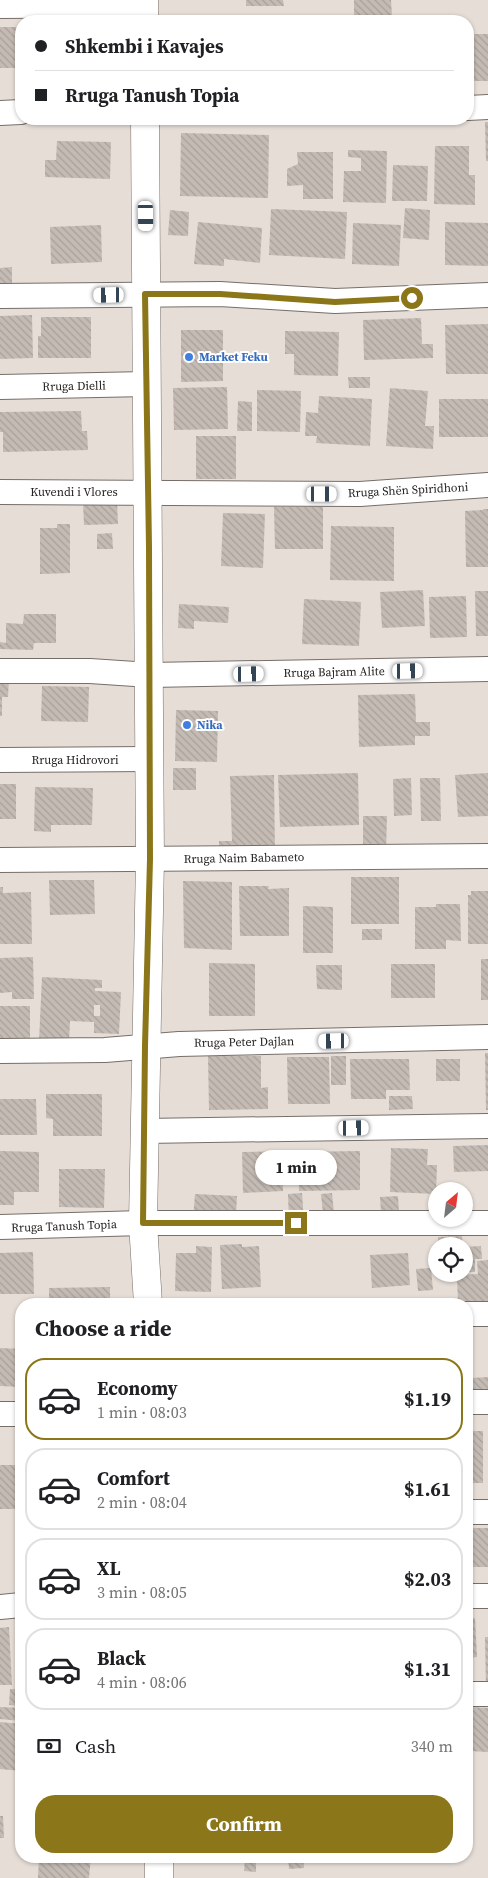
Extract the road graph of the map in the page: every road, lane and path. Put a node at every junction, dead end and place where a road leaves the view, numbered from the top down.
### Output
1 (0, 6) edge
2 (144, 9) edge
3 (488, 107) edge
4 (474, 108) edge
5 (15, 112) edge
6 (0, 113) edge
7 (145, 125) edge
8 (145, 294) junction
9 (488, 295) edge
10 (0, 296) edge
11 (147, 384) junction
12 (0, 387) edge
13 (488, 485) edge
14 (0, 492) edge
15 (148, 492) junction
16 (488, 669) edge
17 (0, 671) edge
18 (150, 676) junction
19 (150, 759) junction
20 (0, 760) edge
21 (488, 856) edge
22 (150, 859) junction
23 (0, 860) edge
24 (488, 1038) edge
25 (145, 1046) junction
26 (0, 1051) edge
27 (488, 1126) edge
28 (144, 1131) junction
29 (488, 1222) edge
30 (143, 1223) junction
31 (0, 1227) edge
32 (148, 1298) edge
33 (473, 1314) edge
34 (488, 1314) edge
35 (473, 1402) edge
36 (488, 1402) edge
37 (0, 1414) edge
38 (15, 1414) edge
39 (473, 1512) edge
40 (488, 1512) edge
41 (473, 1596) edge
42 (488, 1596) edge
43 (15, 1606) edge
44 (0, 1607) edge
45 (473, 1694) edge
46 (488, 1694) edge
47 (159, 1863) edge
48 (159, 1878) edge

1 - 2 street
3 - 4 street
5 - 6 street
7 - 8 street
8 - 9 street
8 - 10 street
8 - 11 street
11 - 12 street, Rruga Dielli
11 - 15 street
13 - 15 street, Rruga Shën Spiridhoni
14 - 15 street, Kuvendi i Vlores
15 - 18 street
16 - 18 street, Rruga Bajram Alite
17 - 18 street, Rruga Bajram Alite
18 - 19 street
19 - 20 street, Rruga Hidrovori
19 - 22 street
21 - 22 street, Rruga Naim Babameto
22 - 23 street, Rruga Naim Babameto
22 - 25 street
24 - 25 street, Rruga Peter Dajlan
25 - 26 street, Rruga Peter Dajlan
25 - 28 street
27 - 28 street
28 - 30 street
29 - 30 street, Rruga Tanush Topia
30 - 31 street, Rruga Tanush Topia
30 - 32 street
33 - 34 street
35 - 36 street
37 - 38 street
39 - 40 street
41 - 42 street
43 - 44 street
45 - 46 street
47 - 48 street

